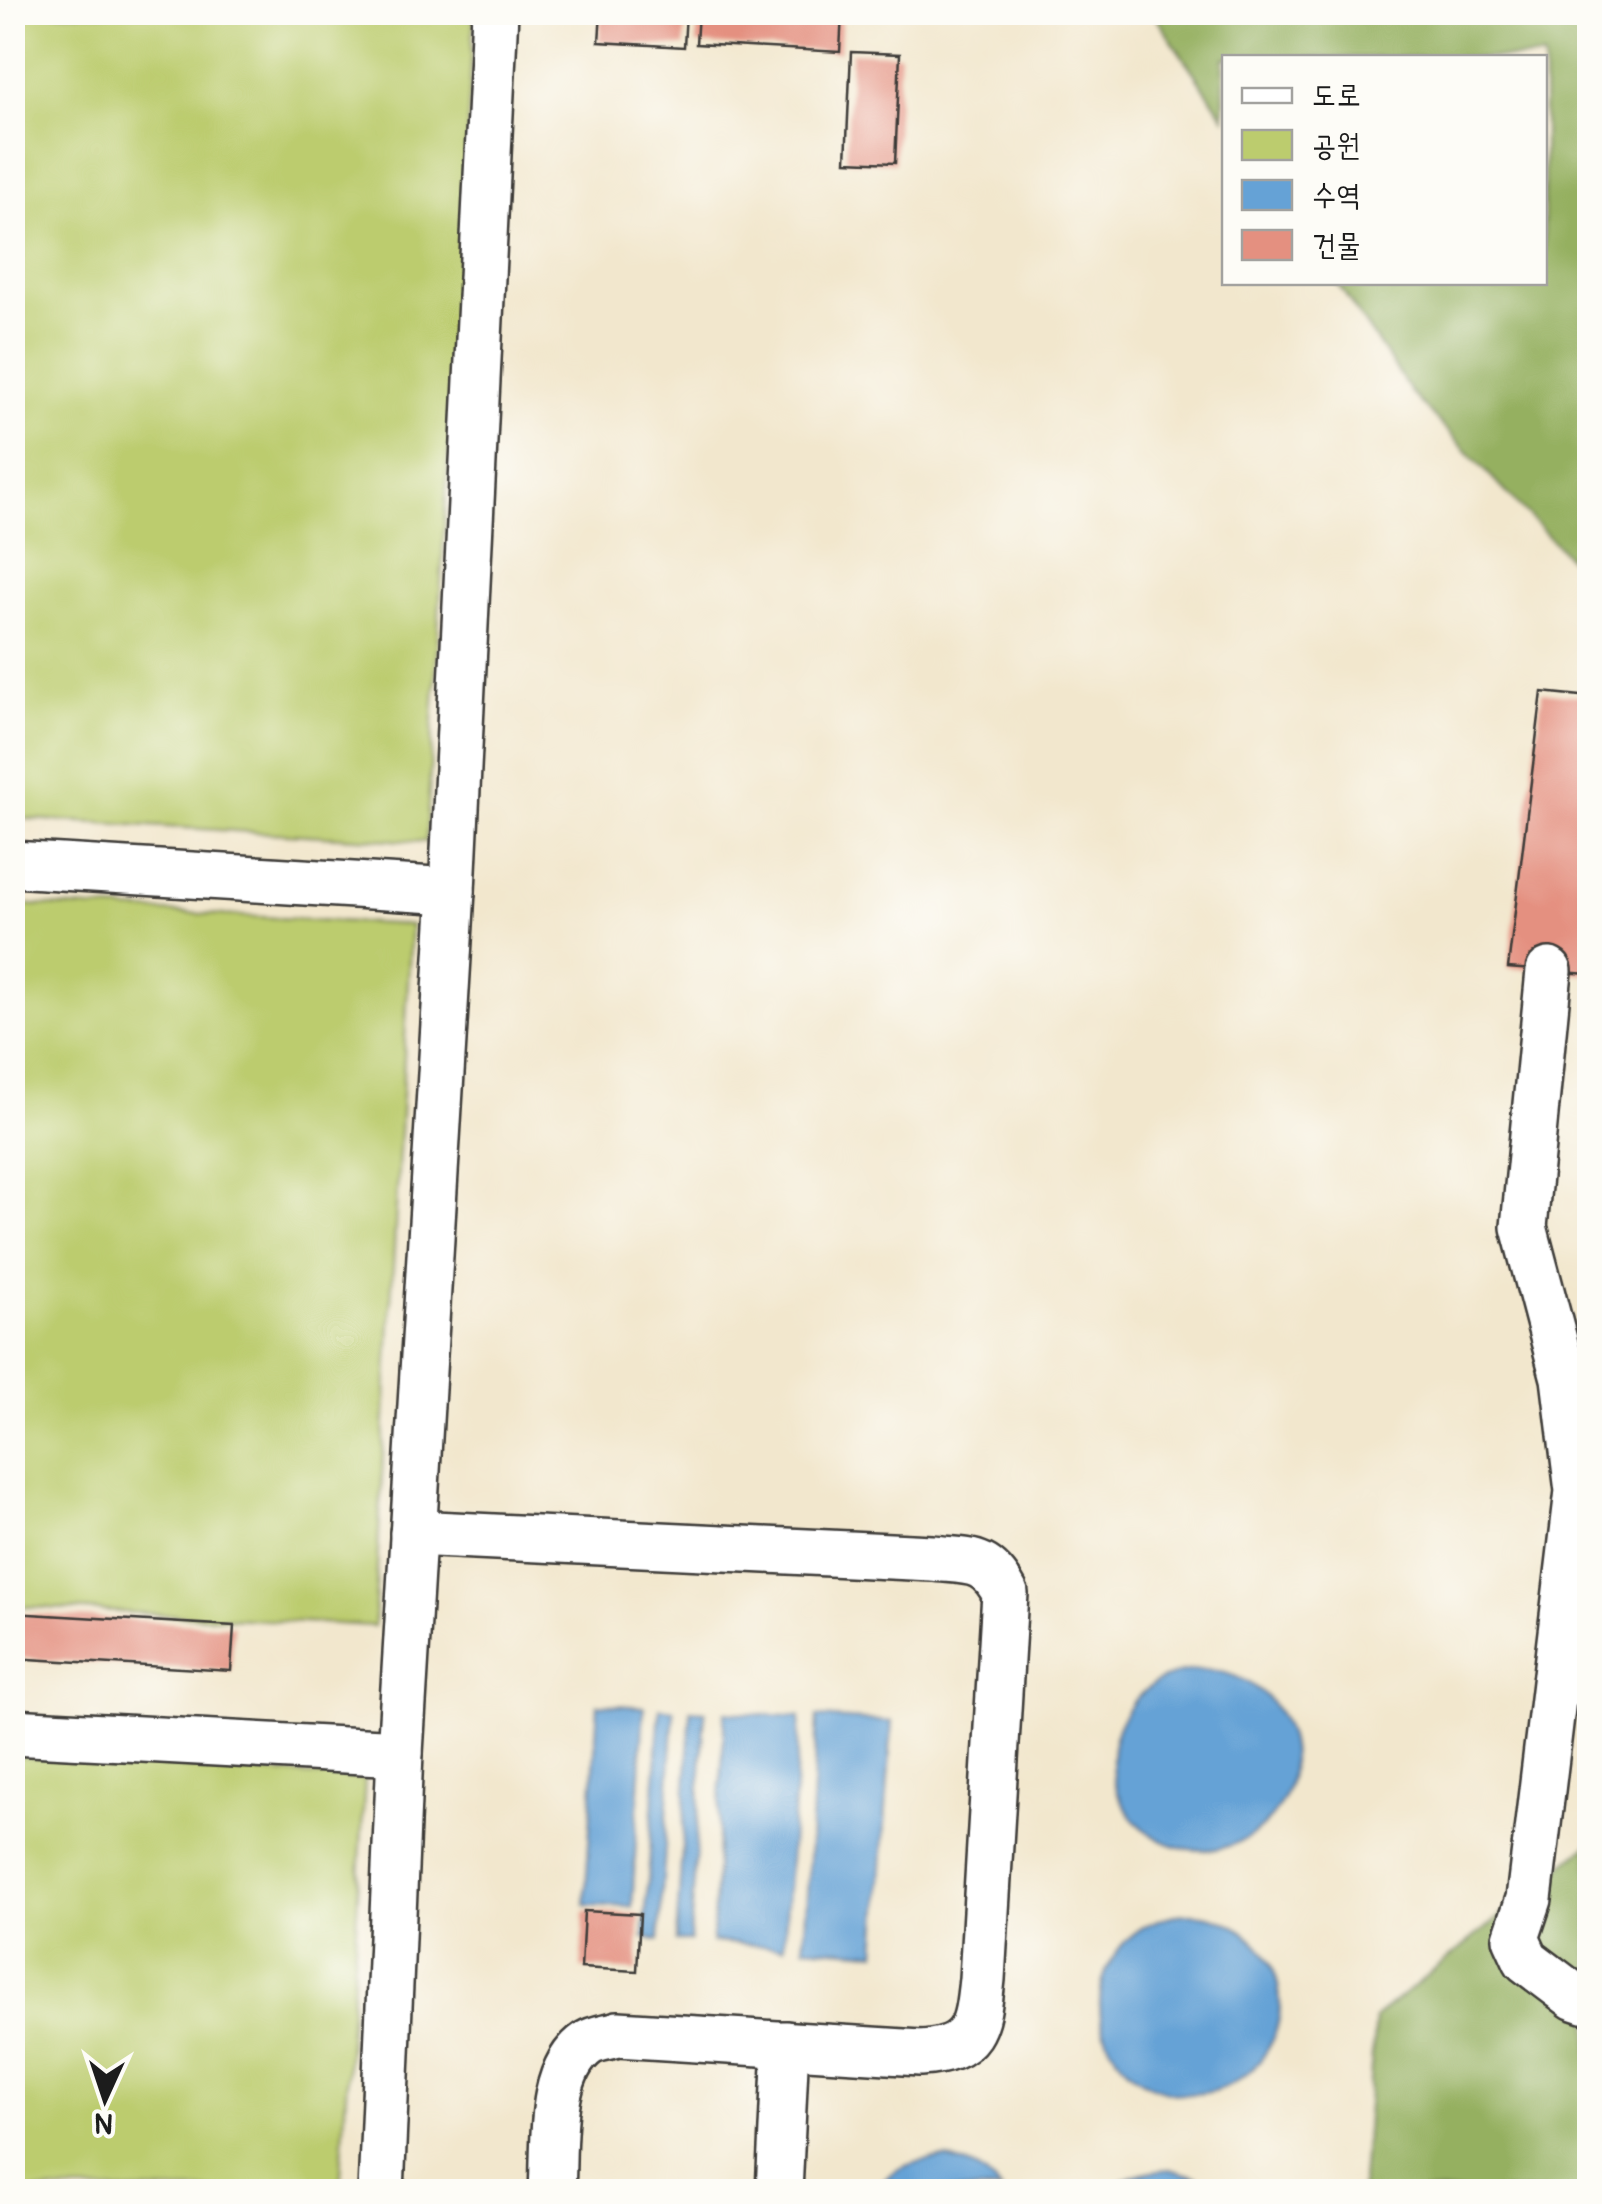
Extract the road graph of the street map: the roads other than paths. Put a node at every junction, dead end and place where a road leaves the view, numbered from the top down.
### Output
1 (495, 12) edge
2 (12, 864) edge
3 (452, 891) junction
4 (1549, 971) dead end
5 (413, 1534) junction
6 (12, 1732) edge
7 (400, 1752) junction
8 (1590, 2002) edge
9 (786, 2044) junction
10 (381, 2192) edge
11 (552, 2192) edge
12 (779, 2192) edge

1 - 3 street
2 - 3 street
3 - 5 street
4 - 8 street
5 - 7 street
5 - 9 street
6 - 7 street
7 - 10 street
9 - 11 street
9 - 12 street

